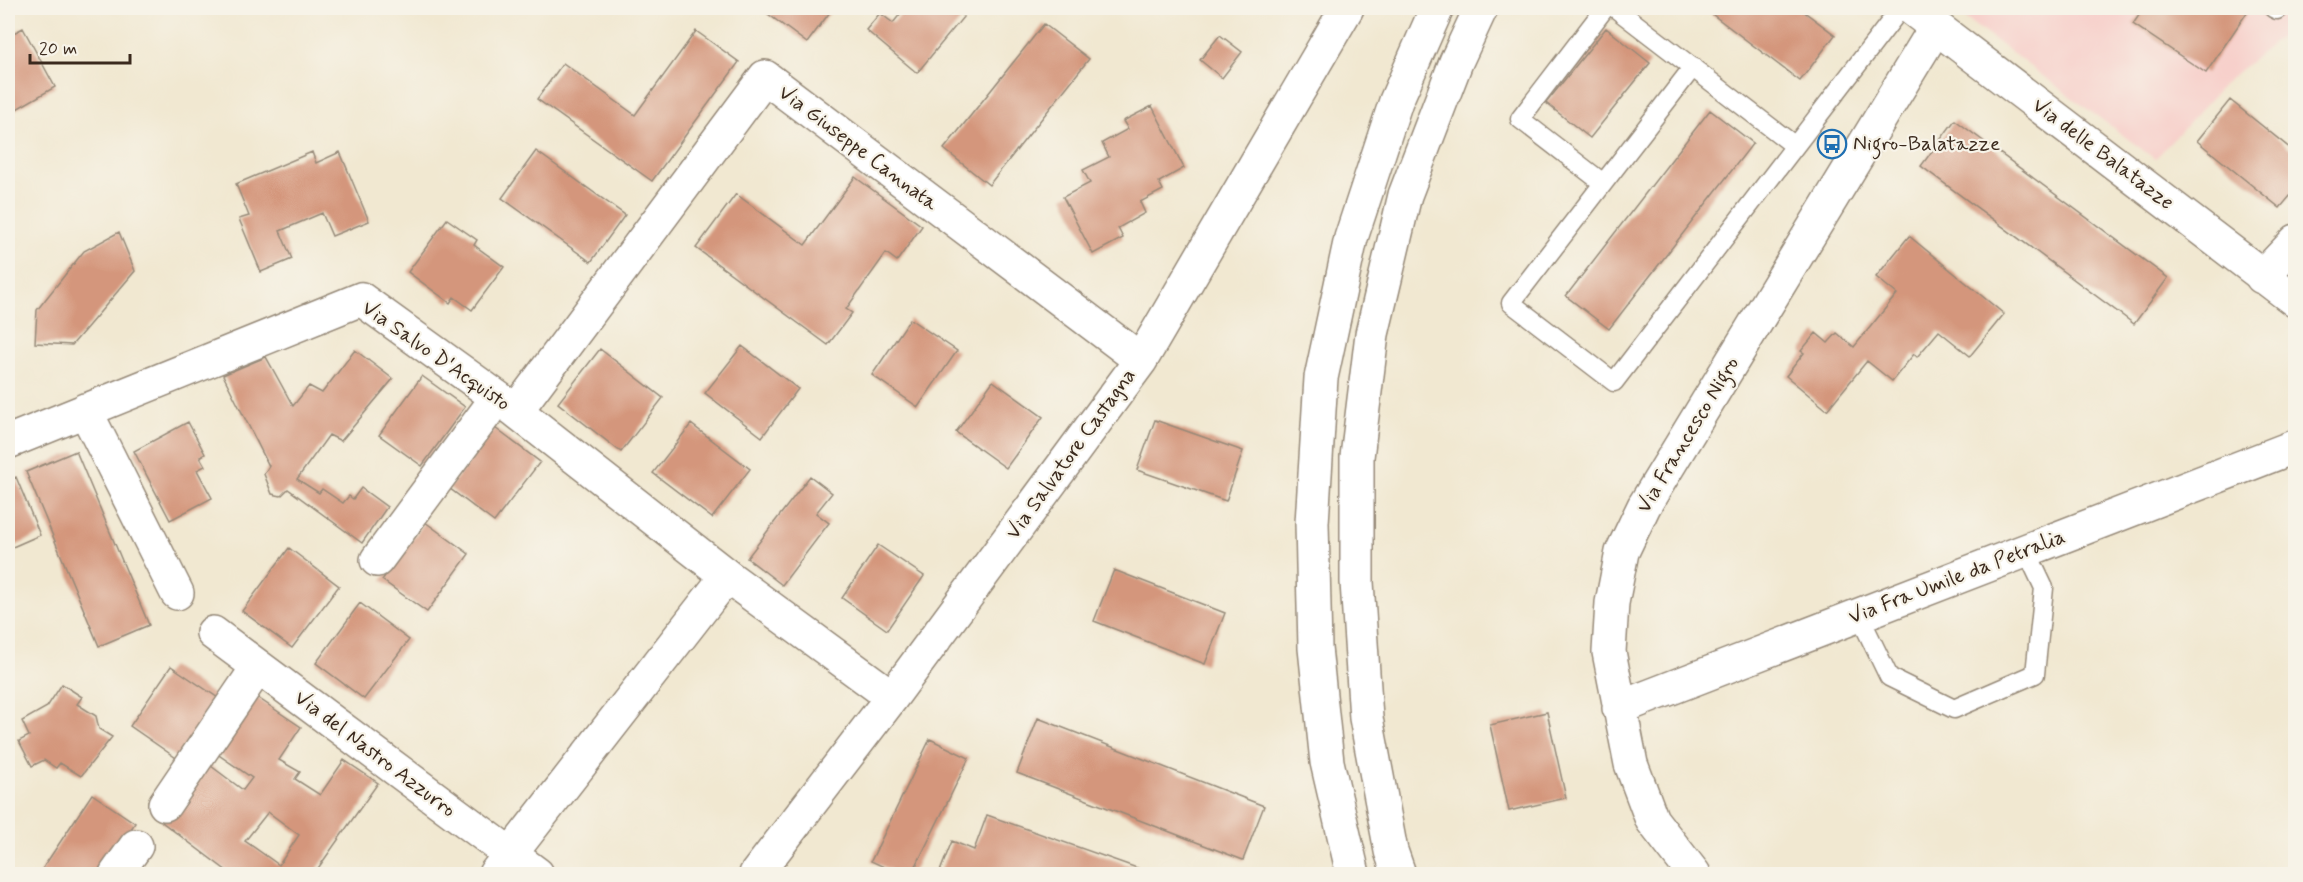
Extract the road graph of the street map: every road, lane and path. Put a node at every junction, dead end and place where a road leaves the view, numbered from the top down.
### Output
1 (1347, 8) edge
2 (1437, 8) edge
3 (1481, 8) edge
4 (1605, 8) edge
5 (1615, 8) edge
6 (1900, 8) edge
7 (1911, 8) edge
8 (1936, 27) junction
9 (1693, 67) junction
10 (1795, 146) junction
11 (1604, 183) junction
12 (2295, 241) edge
13 (2262, 277) junction
14 (2295, 301) edge
15 (1141, 360) junction
16 (506, 404) junction
17 (85, 410) junction
18 (8, 442) edge
19 (2295, 446) edge
20 (2026, 550) junction
21 (377, 560) dead end
22 (727, 576) junction
23 (177, 593) dead end
24 (1859, 615) junction
25 (213, 633) dead end
26 (258, 666) junction
27 (892, 697) junction
28 (1619, 708) junction
29 (165, 804) dead end
30 (136, 846) dead end
31 (503, 865) edge
32 (116, 874) edge
33 (537, 874) edge
34 (756, 874) edge
35 (1353, 874) edge
36 (1399, 874) edge
37 (1694, 874) edge

1 - 15 street, Via Salvatore Castagna
2 - 35 street
3 - 36 street
4 - 11 lane
5 - 9 lane
6 - 10 lane
7 - 8 street, Via delle Balatazze
8 - 13 street, Via delle Balatazze
8 - 28 street, Via Francesco Nigro
9 - 10 lane
9 - 11 lane
10 - 11 lane
12 - 13 street
13 - 14 street, Via delle Balatazze
15 - 16 street, Via Giuseppe Cannata
15 - 27 street, Via Salvatore Castagna
16 - 17 street, Via Salvo D'Acquisto
16 - 21 street
16 - 22 street, Via Salvo D'Acquisto
17 - 18 street, Via Salvo D'Acquisto
17 - 23 street
19 - 20 street, Via Fra Umile da Petralia
20 - 24 street, Via Fra Umile da Petralia
20 - 24 lane
22 - 27 street, Via Salvo D'Acquisto
22 - 31 street
24 - 28 street, Via Fra Umile da Petralia
25 - 26 street, Via del Nastro Azzurro
26 - 29 street
26 - 31 street, Via del Nastro Azzurro
27 - 34 street, Via Salvatore Castagna
28 - 37 street, Via Francesco Nigro
30 - 32 street
31 - 33 street, Via del Nastro Azzurro

